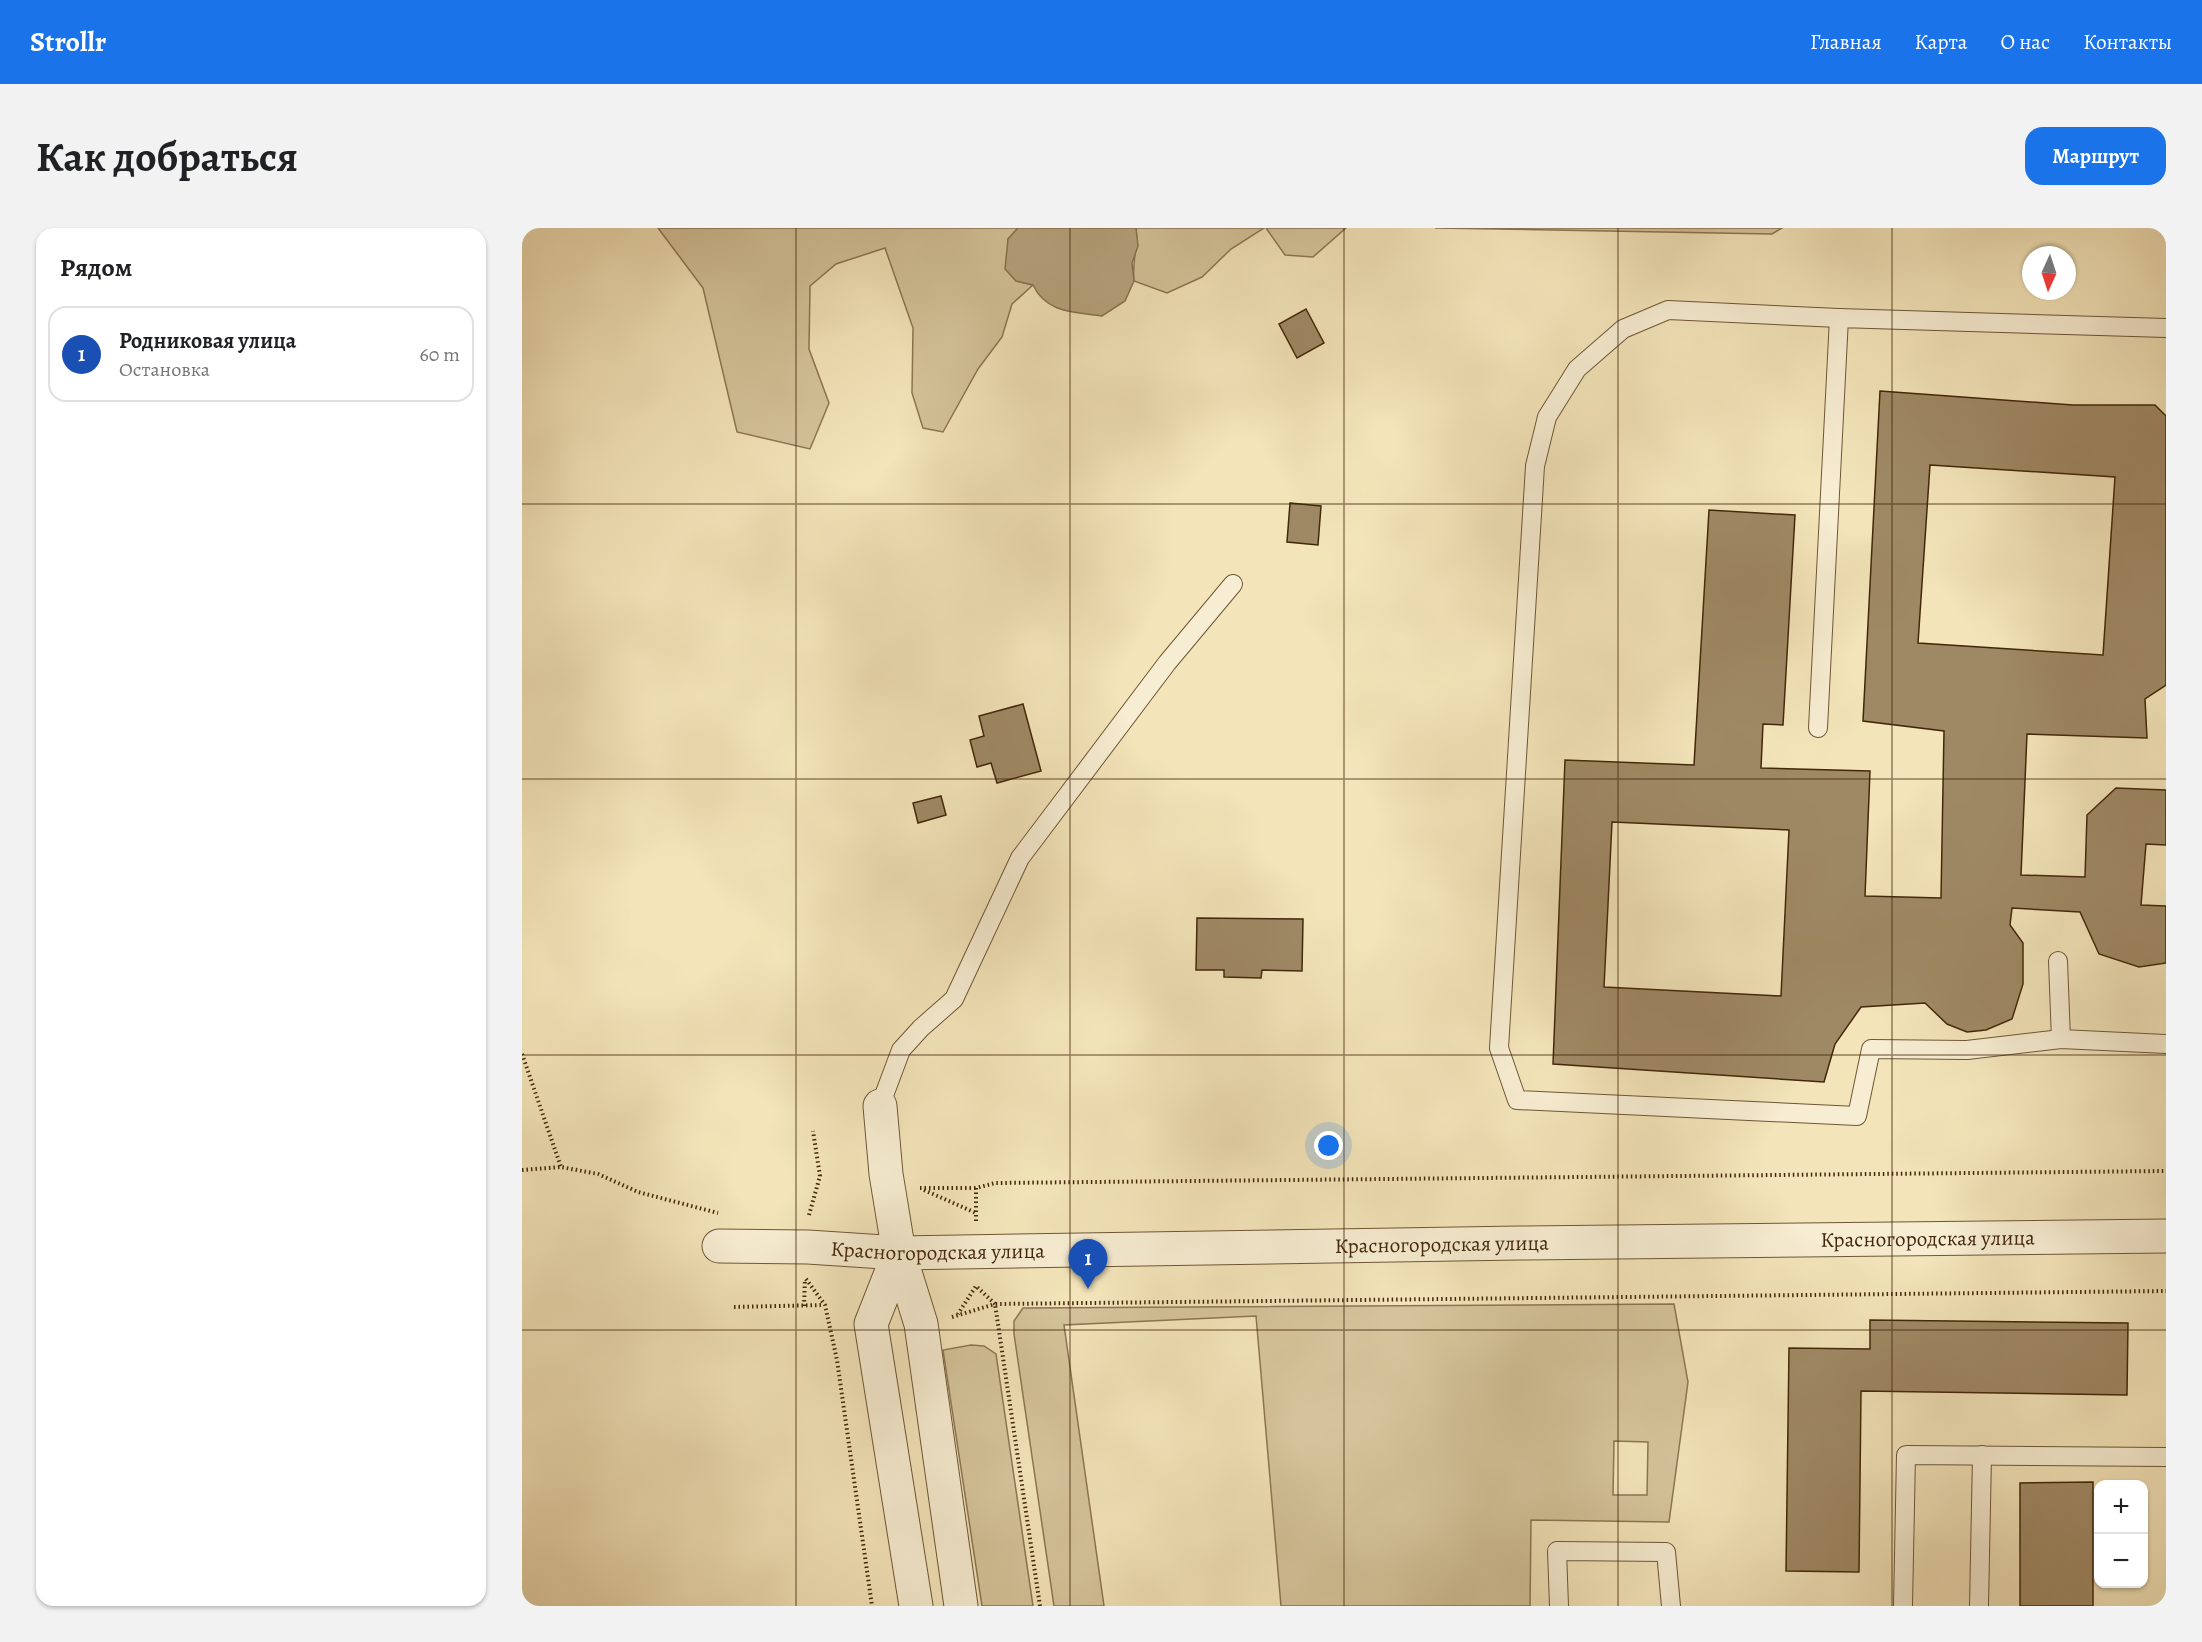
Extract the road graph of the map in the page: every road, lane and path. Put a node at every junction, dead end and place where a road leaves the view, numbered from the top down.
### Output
1 (1839, 318) junction
2 (2166, 328) edge
3 (1233, 584) dead end
4 (1818, 728) dead end
5 (2058, 961) dead end
6 (2061, 1039) junction
7 (2166, 1044) edge
8 (522, 1054) edge
9 (880, 1106) joint
10 (813, 1131) dead end
11 (561, 1167) junction
12 (522, 1170) edge
13 (2166, 1171) edge
14 (919, 1180) dead end
15 (920, 1188) junction
16 (976, 1188) junction
17 (976, 1213) junction
18 (800, 1215) dead end
19 (976, 1226) dead end
20 (722, 1230) joint
21 (2166, 1236) edge
22 (899, 1253) junction
23 (2166, 1291) edge
24 (995, 1304) junction
25 (825, 1305) junction
26 (804, 1306) junction
27 (734, 1307) dead end
28 (958, 1314) junction
29 (950, 1319) dead end
30 (1982, 1455) junction
31 (2166, 1457) edge
32 (872, 1606) edge
33 (916, 1606) edge
34 (962, 1606) edge
35 (1040, 1606) edge
36 (1559, 1606) edge
37 (1671, 1606) edge
38 (1903, 1606) edge
39 (1979, 1606) edge

1 - 2 lane
1 - 4 lane
1 - 6 lane
3 - 9 lane
5 - 6 lane
6 - 7 lane
8 - 11 path
9 - 22 street
10 - 18 path
11 - 12 path
11 - 20 path
13 - 16 path
14 - 15 path
15 - 16 path
15 - 17 path
16 - 17 path
17 - 19 path
20 - 22 street, Красногородская улица
21 - 22 street, Красногородская улица
22 - 33 street
22 - 34 street
23 - 24 path
24 - 28 path
24 - 28 path
24 - 35 path
25 - 26 path
25 - 26 path
25 - 32 path
26 - 27 path
28 - 29 path
30 - 31 lane
30 - 38 lane
30 - 39 lane
36 - 37 lane

